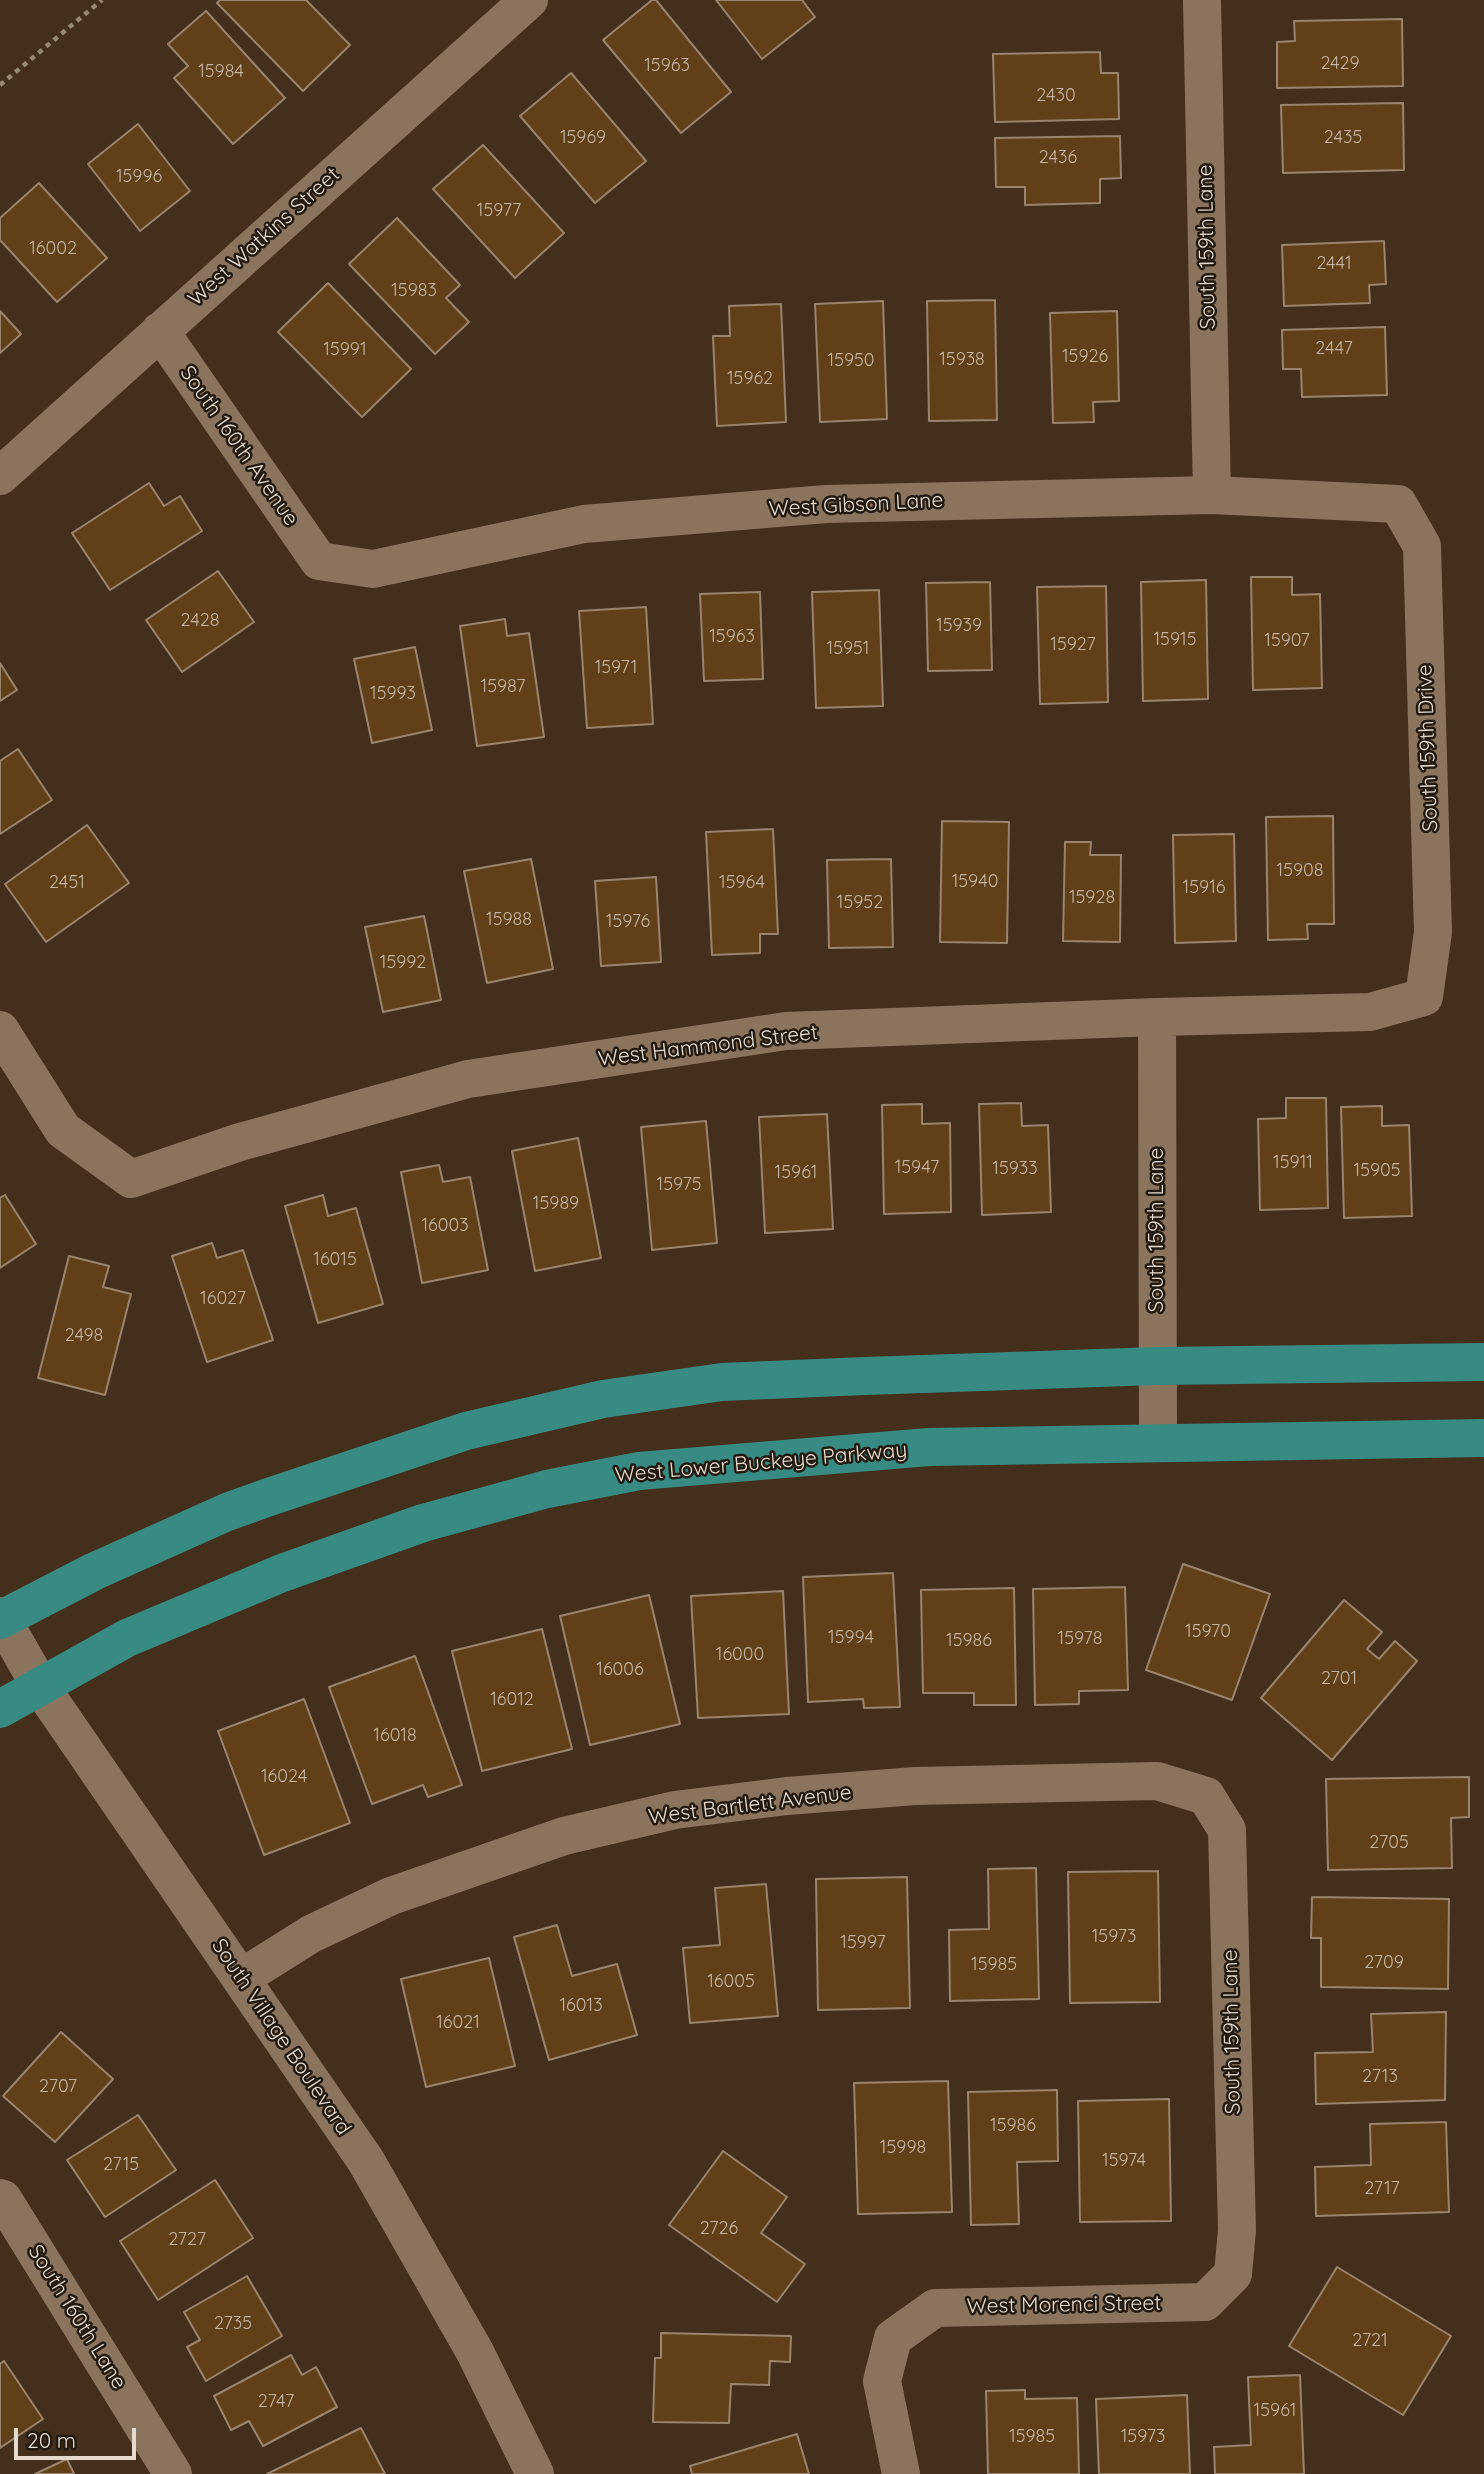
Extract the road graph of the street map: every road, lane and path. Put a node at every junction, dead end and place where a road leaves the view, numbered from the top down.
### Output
1 (102, 0) edge
2 (529, 0) edge
3 (1202, 0) edge
4 (0, 85) edge
5 (160, 331) junction
6 (0, 476) edge
7 (1212, 495) junction
8 (1398, 504) joint
9 (319, 561) joint
10 (1424, 998) joint
11 (1157, 1017) junction
12 (0, 1030) edge
13 (1484, 1362) edge
14 (1157, 1366) junction
15 (1484, 1438) edge
16 (1158, 1443) junction
17 (1, 1618) edge
18 (40, 1686) junction
19 (0, 1709) edge
20 (1206, 1796) joint
21 (242, 1978) junction
22 (0, 2198) edge
23 (1233, 2274) joint
24 (173, 2474) edge
25 (535, 2474) edge
26 (901, 2474) edge

1 - 4 path
2 - 5 street, West Watkins Street
3 - 7 street, South 159th Lane
5 - 6 street, West Watkins Street
5 - 9 street, South 160th Avenue
7 - 8 street, West Gibson Lane
7 - 9 street, West Gibson Lane
8 - 10 street, South 159th Drive
10 - 11 street, West Hammond Street
11 - 12 street, West Hammond Street
11 - 14 street, South 159th Lane
13 - 14 main road
14 - 16 street, South 159th Lane
14 - 17 main road
15 - 16 main road, West Lower Buckeye Parkway
16 - 18 main road, West Lower Buckeye Parkway
17 - 18 street, South Village Boulevard
18 - 19 main road, West Lower Buckeye Parkway
18 - 21 street, South Village Boulevard
20 - 21 street, West Bartlett Avenue
20 - 23 street, South 159th Lane
21 - 25 street, South Village Boulevard
22 - 24 street, South 160th Lane
23 - 26 street, West Morenci Street

